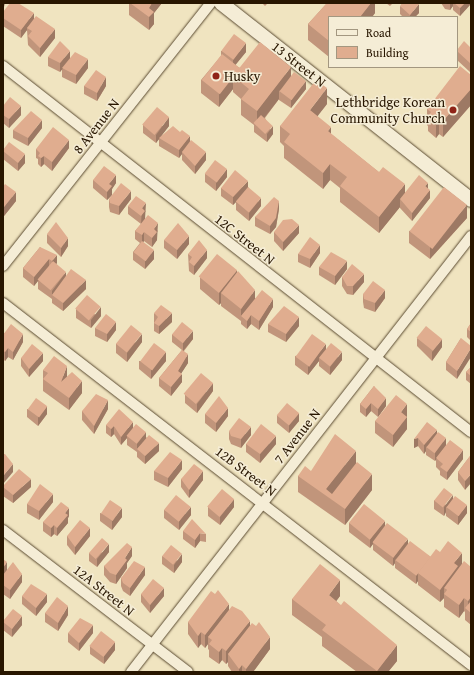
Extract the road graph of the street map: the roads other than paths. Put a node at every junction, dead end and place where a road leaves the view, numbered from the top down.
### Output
1 (211, 3) edge
2 (220, 3) edge
3 (3, 66) edge
4 (100, 142) junction
5 (471, 200) edge
6 (471, 236) edge
7 (3, 266) edge
8 (3, 303) edge
9 (375, 358) junction
10 (471, 432) edge
11 (264, 502) junction
12 (3, 530) edge
13 (152, 645) junction
14 (471, 665) edge
15 (131, 672) edge
16 (188, 672) edge

1 - 4 street, 8 Avenue N
2 - 5 street, 13 Street N
3 - 4 street, 12C Street N
4 - 7 street, 8 Avenue N
4 - 9 street, 12C Street N
6 - 9 street, 7 Avenue N
8 - 11 street, 12B Street N
9 - 10 street, 12C Street N
9 - 11 street, 7 Avenue N
11 - 13 street, 7 Avenue N
11 - 14 street, 12B Street N
12 - 13 street, 12A Street N
13 - 15 street, 7 Avenue N
13 - 16 street, 12A Street N

